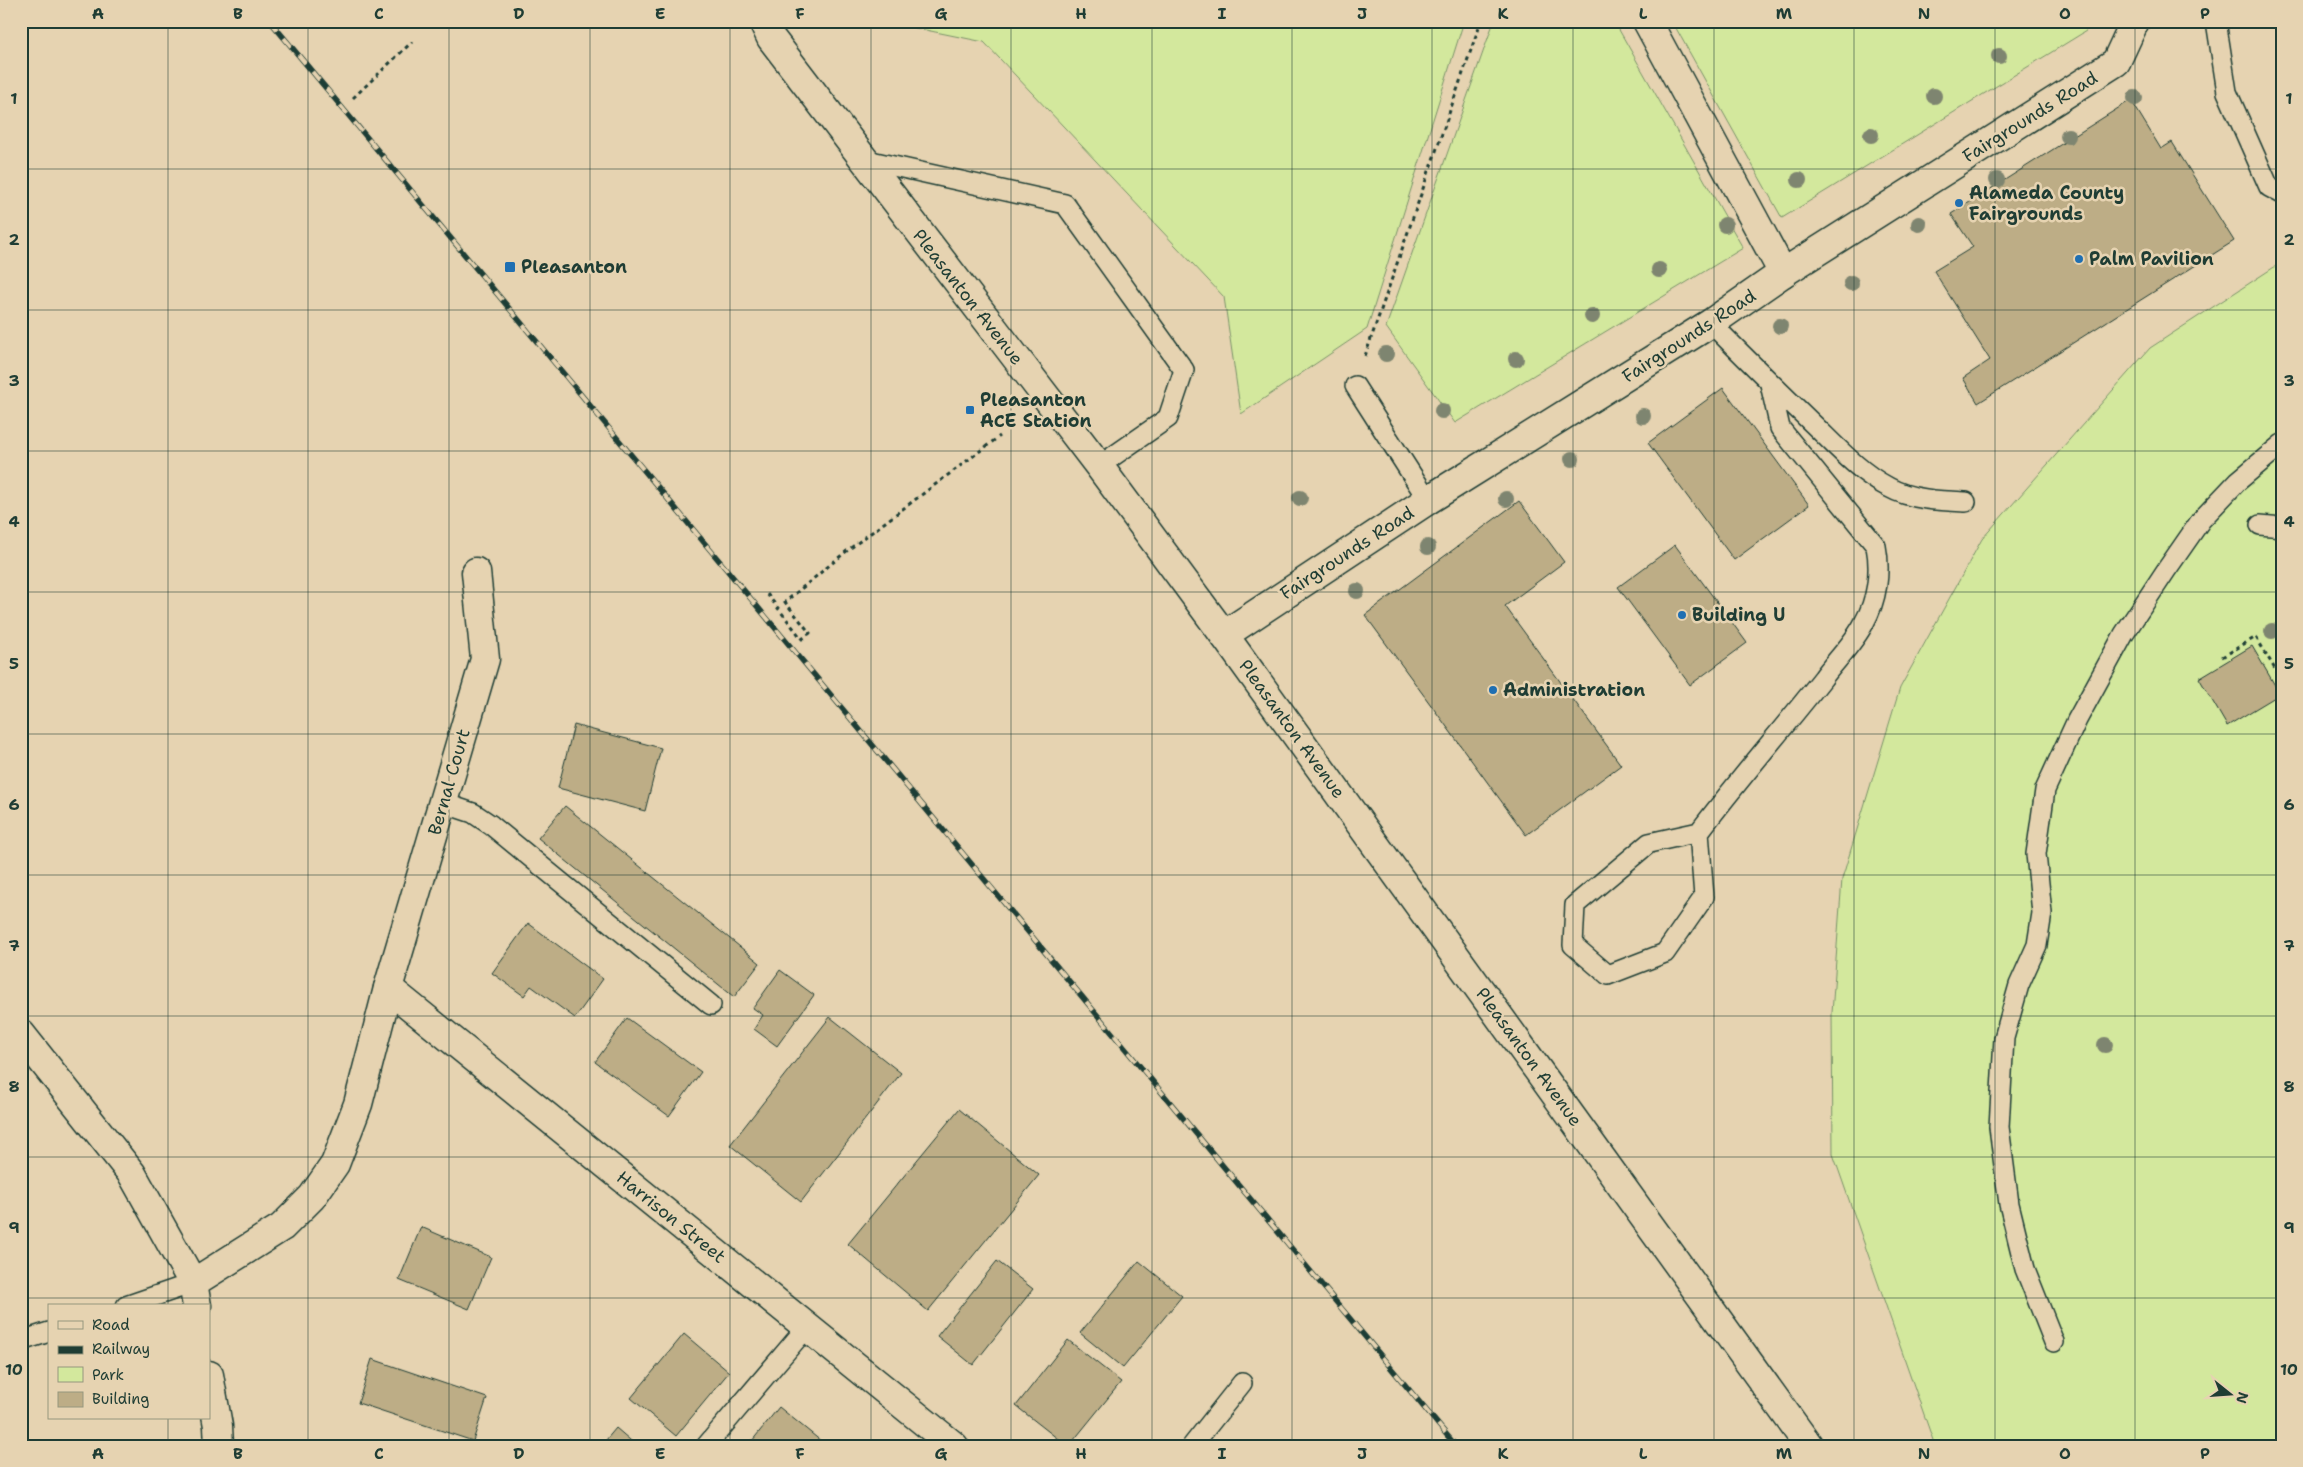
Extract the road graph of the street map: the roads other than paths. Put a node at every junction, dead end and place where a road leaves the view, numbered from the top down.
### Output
1 (763, 21) edge
2 (1647, 21) edge
3 (2135, 21) edge
4 (2216, 21) edge
5 (862, 159) junction
6 (2282, 194) edge
7 (1783, 273) junction
8 (1711, 323) junction
9 (1770, 384) junction
10 (1355, 386) road end
11 (2282, 444) edge
12 (1099, 466) junction
13 (1428, 500) junction
14 (1966, 502) dead end
15 (2260, 526) dead end
16 (2282, 527) edge
17 (476, 572) dead end
18 (1224, 635) junction
19 (443, 803) junction
20 (1699, 832) junction
21 (388, 988) junction
22 (711, 1005) dead end
23 (21, 1034) edge
24 (194, 1294) edge
25 (137, 1304) edge
26 (807, 1327) junction
27 (48, 1332) edge
28 (21, 1341) edge
29 (2054, 1342) dead end
30 (210, 1380) edge
31 (1242, 1383) dead end
32 (219, 1446) edge
33 (706, 1446) edge
34 (954, 1446) edge
35 (1192, 1446) edge
36 (1809, 1446) edge

1 - 5 street, Pleasanton Avenue
2 - 7 street
3 - 7 street, Fairgrounds Road
4 - 6 lane
5 - 12 street, Pleasanton Avenue
5 - 12 lane
7 - 8 street, Fairgrounds Road
8 - 9 lane
8 - 13 street, Fairgrounds Road
9 - 14 lane
9 - 20 lane
10 - 13 lane
11 - 29 lane
12 - 18 street, Pleasanton Avenue
13 - 18 street, Fairgrounds Road
15 - 16 lane
17 - 19 street, Bernal Court
18 - 36 street, Pleasanton Avenue
19 - 21 street, Bernal Court
19 - 22 lane
20 - 20 lane
21 - 24 street, Bernal Court
21 - 26 street, Harrison Street
23 - 24 street
24 - 25 lane
26 - 33 lane
26 - 34 street, Harrison Street
27 - 28 lane
30 - 32 street
31 - 35 lane

